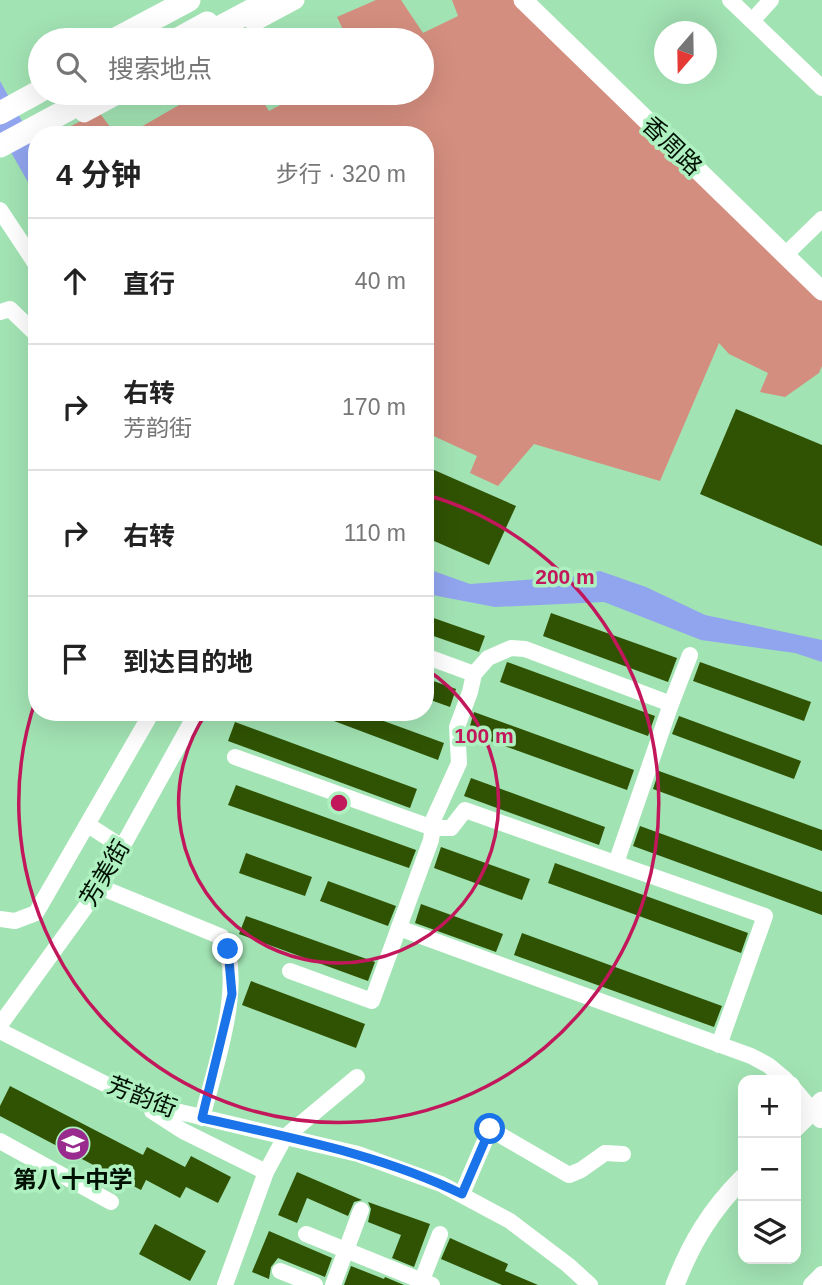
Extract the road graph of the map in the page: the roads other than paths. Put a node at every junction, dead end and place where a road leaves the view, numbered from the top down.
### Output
1 (189, 0) edge
2 (209, 0) edge
3 (250, 0) edge
4 (271, 0) edge
5 (295, 0) edge
6 (523, 0) edge
7 (537, 0) edge
8 (730, 0) edge
9 (771, 0) edge
10 (752, 21) junction
11 (136, 28) edge
12 (157, 28) edge
13 (203, 28) edge
14 (209, 28) edge
15 (242, 28) edge
16 (28, 88) edge
17 (822, 88) edge
18 (28, 95) edge
19 (4, 104) edge
20 (66, 105) edge
21 (77, 105) edge
22 (95, 105) edge
23 (37, 126) edge
24 (43, 126) edge
25 (50, 126) edge
26 (28, 131) edge
27 (28, 134) edge
28 (0, 136) edge
29 (28, 138) edge
30 (0, 146) edge
31 (0, 158) edge
32 (0, 210) edge
33 (822, 219) edge
34 (789, 251) junction
35 (28, 252) edge
36 (822, 276) edge
37 (822, 291) edge
38 (0, 312) edge
39 (28, 326) edge
40 (691, 655) dead end
41 (434, 659) edge
42 (474, 674) junction
43 (671, 704) junction
44 (147, 721) edge
45 (192, 721) edge
46 (235, 757) dead end
47 (88, 825) junction
48 (433, 828) junction
49 (122, 847) junction
50 (616, 863) junction
51 (100, 887) junction
52 (0, 919) edge
53 (399, 928) junction
54 (290, 971) dead end
55 (0, 1025) edge
56 (0, 1031) edge
57 (719, 1045) junction
58 (779, 1075) edge
59 (356, 1077) dead end
60 (123, 1093) junction
61 (801, 1096) edge
62 (819, 1112) edge
63 (202, 1118) junction
64 (801, 1124) edge
65 (285, 1137) junction
66 (800, 1138) edge
67 (0, 1141) edge
68 (623, 1154) dead end
69 (266, 1172) junction
70 (738, 1184) edge
71 (462, 1194) junction
72 (738, 1199) edge
73 (111, 1202) dead end
74 (361, 1210) dead end
75 (306, 1234) dead end
76 (440, 1234) dead end
77 (346, 1250) junction
78 (281, 1272) dead end
79 (822, 1274) edge
80 (424, 1284) edge
81 (225, 1285) edge
82 (315, 1285) edge
83 (333, 1285) edge
84 (590, 1285) edge
85 (675, 1285) edge
86 (685, 1285) edge
87 (811, 1285) edge

1 - 11 highway
2 - 12 highway
3 - 13 highway
4 - 14 highway
5 - 15 main road
6 - 34 main road, 香周路
7 - 34 main road, 香周路
8 - 10 street
9 - 10 street
10 - 17 street
16 - 19 highway
18 - 19 highway
20 - 24 highway
21 - 23 highway
22 - 25 main road
26 - 30 highway
27 - 28 highway
29 - 31 main road
32 - 35 street
33 - 34 street
34 - 36 main road, 香周路
34 - 37 main road, 香周路
38 - 39 street
40 - 43 street
41 - 42 street
42 - 43 street
42 - 48 street
43 - 50 street
44 - 47 street
45 - 49 street, 芳美街
46 - 48 street
47 - 49 street
47 - 52 street
48 - 50 street
48 - 53 street
49 - 51 street, 芳美街
50 - 57 street
51 - 55 street, 芳美街
51 - 63 street
53 - 54 street
53 - 57 street
56 - 60 street, 芳韵街
57 - 58 street
59 - 65 street
60 - 63 street, 芳韵街
60 - 69 street
61 - 62 street
62 - 64 main road
62 - 66 main road
63 - 65 street, 芳韵街
65 - 69 street
65 - 71 street, 芳韵街
67 - 73 street
68 - 71 street
69 - 81 street
70 - 85 main road
71 - 84 street, 芳韵街
72 - 86 main road
74 - 77 street
75 - 77 street
76 - 80 street
77 - 80 street
77 - 83 street
78 - 82 street
79 - 87 street

